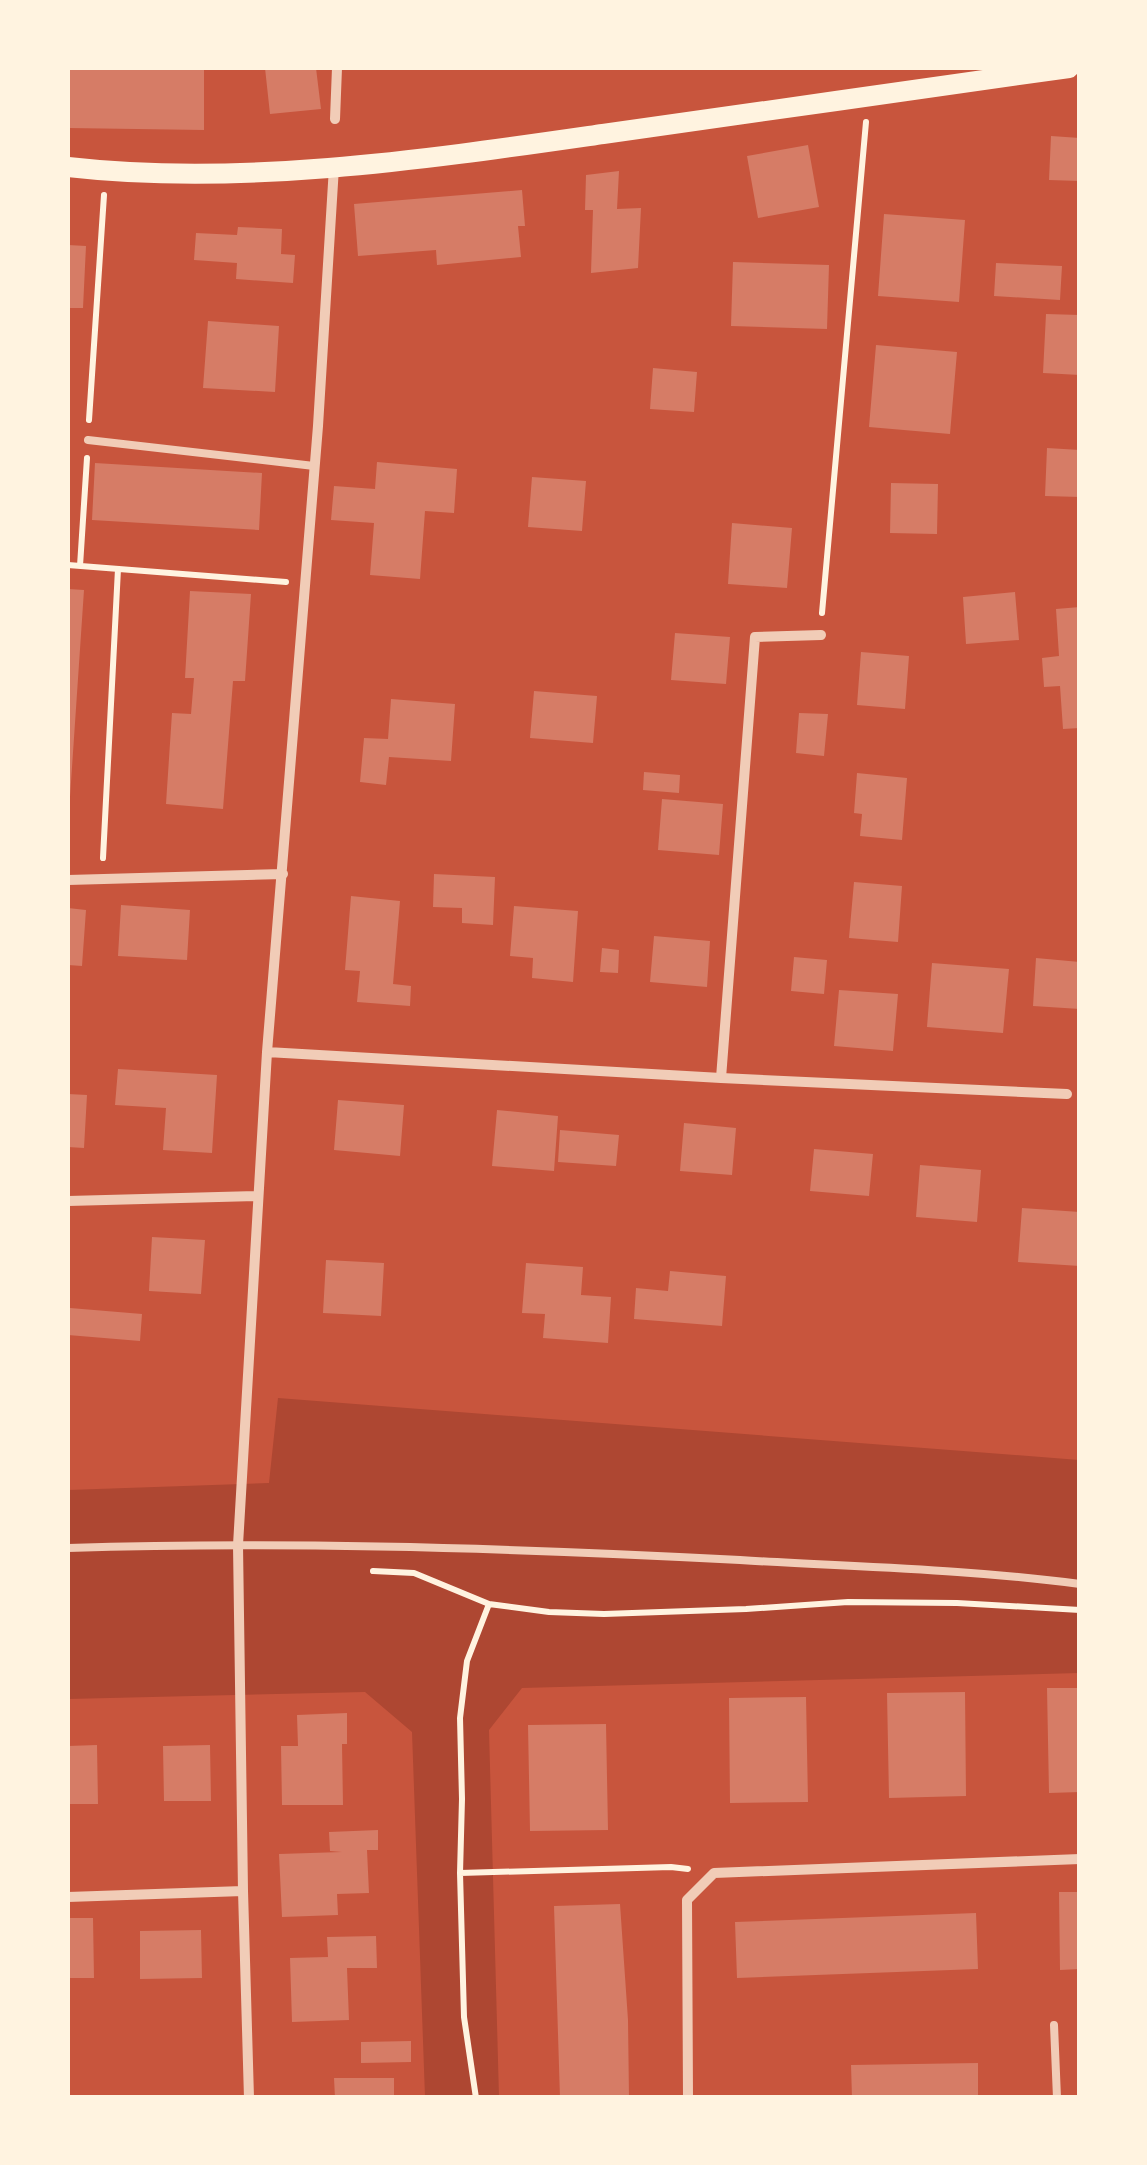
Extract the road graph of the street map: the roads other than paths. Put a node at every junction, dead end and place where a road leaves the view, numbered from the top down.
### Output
1 (337, 68) edge
2 (1069, 68) edge
3 (964, 75) edge
4 (335, 119) dead end
5 (334, 166) junction
6 (68, 167) edge
7 (88, 440) road end
8 (314, 466) junction
9 (821, 635) road end
10 (283, 874) junction
11 (68, 880) edge
12 (268, 1052) junction
13 (720, 1078) junction
14 (1067, 1094) dead end
15 (258, 1196) junction
16 (68, 1202) edge
17 (238, 1545) junction
18 (68, 1548) edge
19 (1080, 1584) edge
20 (1080, 1860) edge
21 (243, 1891) junction
22 (68, 1897) edge
23 (1054, 2024) dead end
24 (249, 2098) edge
25 (688, 2098) edge
26 (1057, 2098) edge

1 - 4 street
2 - 3 main road
3 - 5 main road
5 - 6 main road
5 - 8 street
7 - 8 lane
8 - 10 street
9 - 13 street
10 - 11 street
10 - 12 street
12 - 13 street
12 - 15 street
13 - 14 street
15 - 16 street
15 - 17 street
17 - 18 lane
17 - 19 lane
17 - 21 street
20 - 25 street
21 - 22 street
21 - 24 street
23 - 26 lane

